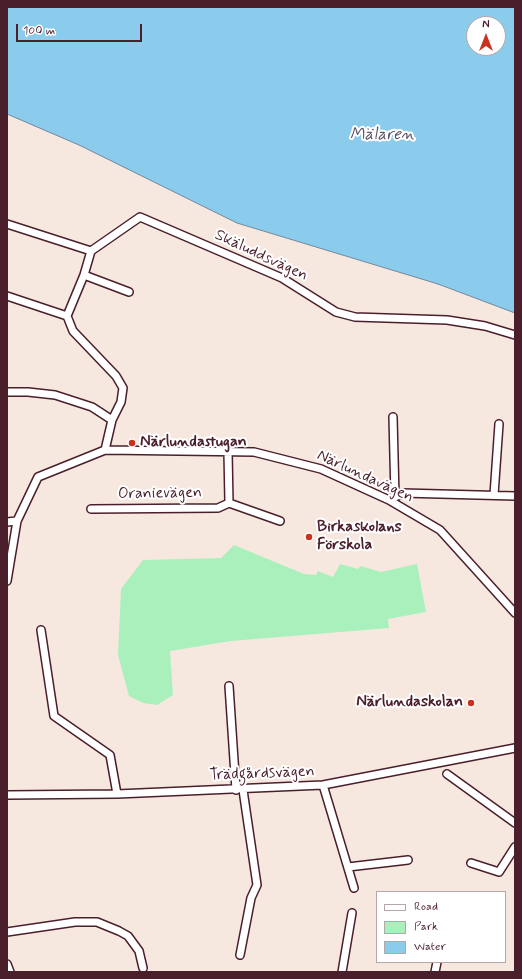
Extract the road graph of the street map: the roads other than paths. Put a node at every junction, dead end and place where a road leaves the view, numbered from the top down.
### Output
1 (7, 224) edge
2 (91, 251) junction
3 (84, 275) junction
4 (129, 292) dead end
5 (7, 296) edge
6 (68, 316) junction
7 (515, 335) edge
8 (7, 392) edge
9 (393, 417) dead end
10 (112, 420) junction
11 (499, 424) dead end
12 (105, 450) junction
13 (228, 452) junction
14 (494, 495) junction
15 (515, 496) edge
16 (392, 499) junction
17 (229, 503) junction
18 (91, 509) dead end
19 (17, 521) junction
20 (280, 521) dead end
21 (7, 522) edge
22 (7, 581) edge
23 (515, 613) edge
24 (41, 630) dead end
25 (229, 686) dead end
26 (515, 748) edge
27 (447, 774) dead end
28 (324, 785) junction
29 (239, 790) junction
30 (118, 794) junction
31 (7, 795) edge
32 (515, 823) edge
33 (515, 847) edge
34 (408, 860) dead end
35 (471, 864) dead end
36 (348, 867) junction
37 (354, 888) dead end
38 (352, 913) dead end
39 (7, 932) edge
40 (240, 955) dead end
41 (7, 964) edge
42 (143, 968) dead end
43 (10, 972) edge
44 (342, 972) edge

1 - 2 street
2 - 3 street
2 - 7 street, Skäluddsvägen
3 - 4 street
3 - 6 street
5 - 6 street
6 - 10 street
8 - 10 street
9 - 16 street
10 - 12 street
11 - 14 street
12 - 13 street, Närlundavägen
12 - 19 street, Närlundavägen
13 - 16 street, Närlundavägen
13 - 17 street
14 - 15 street
14 - 16 street
16 - 23 street, Närlundavägen
17 - 18 street, Oranievägen
17 - 20 street
19 - 21 street
19 - 22 street, Närlundavägen
24 - 30 street
25 - 29 street
26 - 28 street, Trädgårdsvägen
27 - 32 street
28 - 29 street, Trädgårdsvägen
28 - 36 street
29 - 30 street, Trädgårdsvägen
29 - 40 street
30 - 31 street, Trädgårdsvägen
33 - 35 street
34 - 36 street
36 - 37 street
38 - 44 street
39 - 42 street
41 - 43 street

